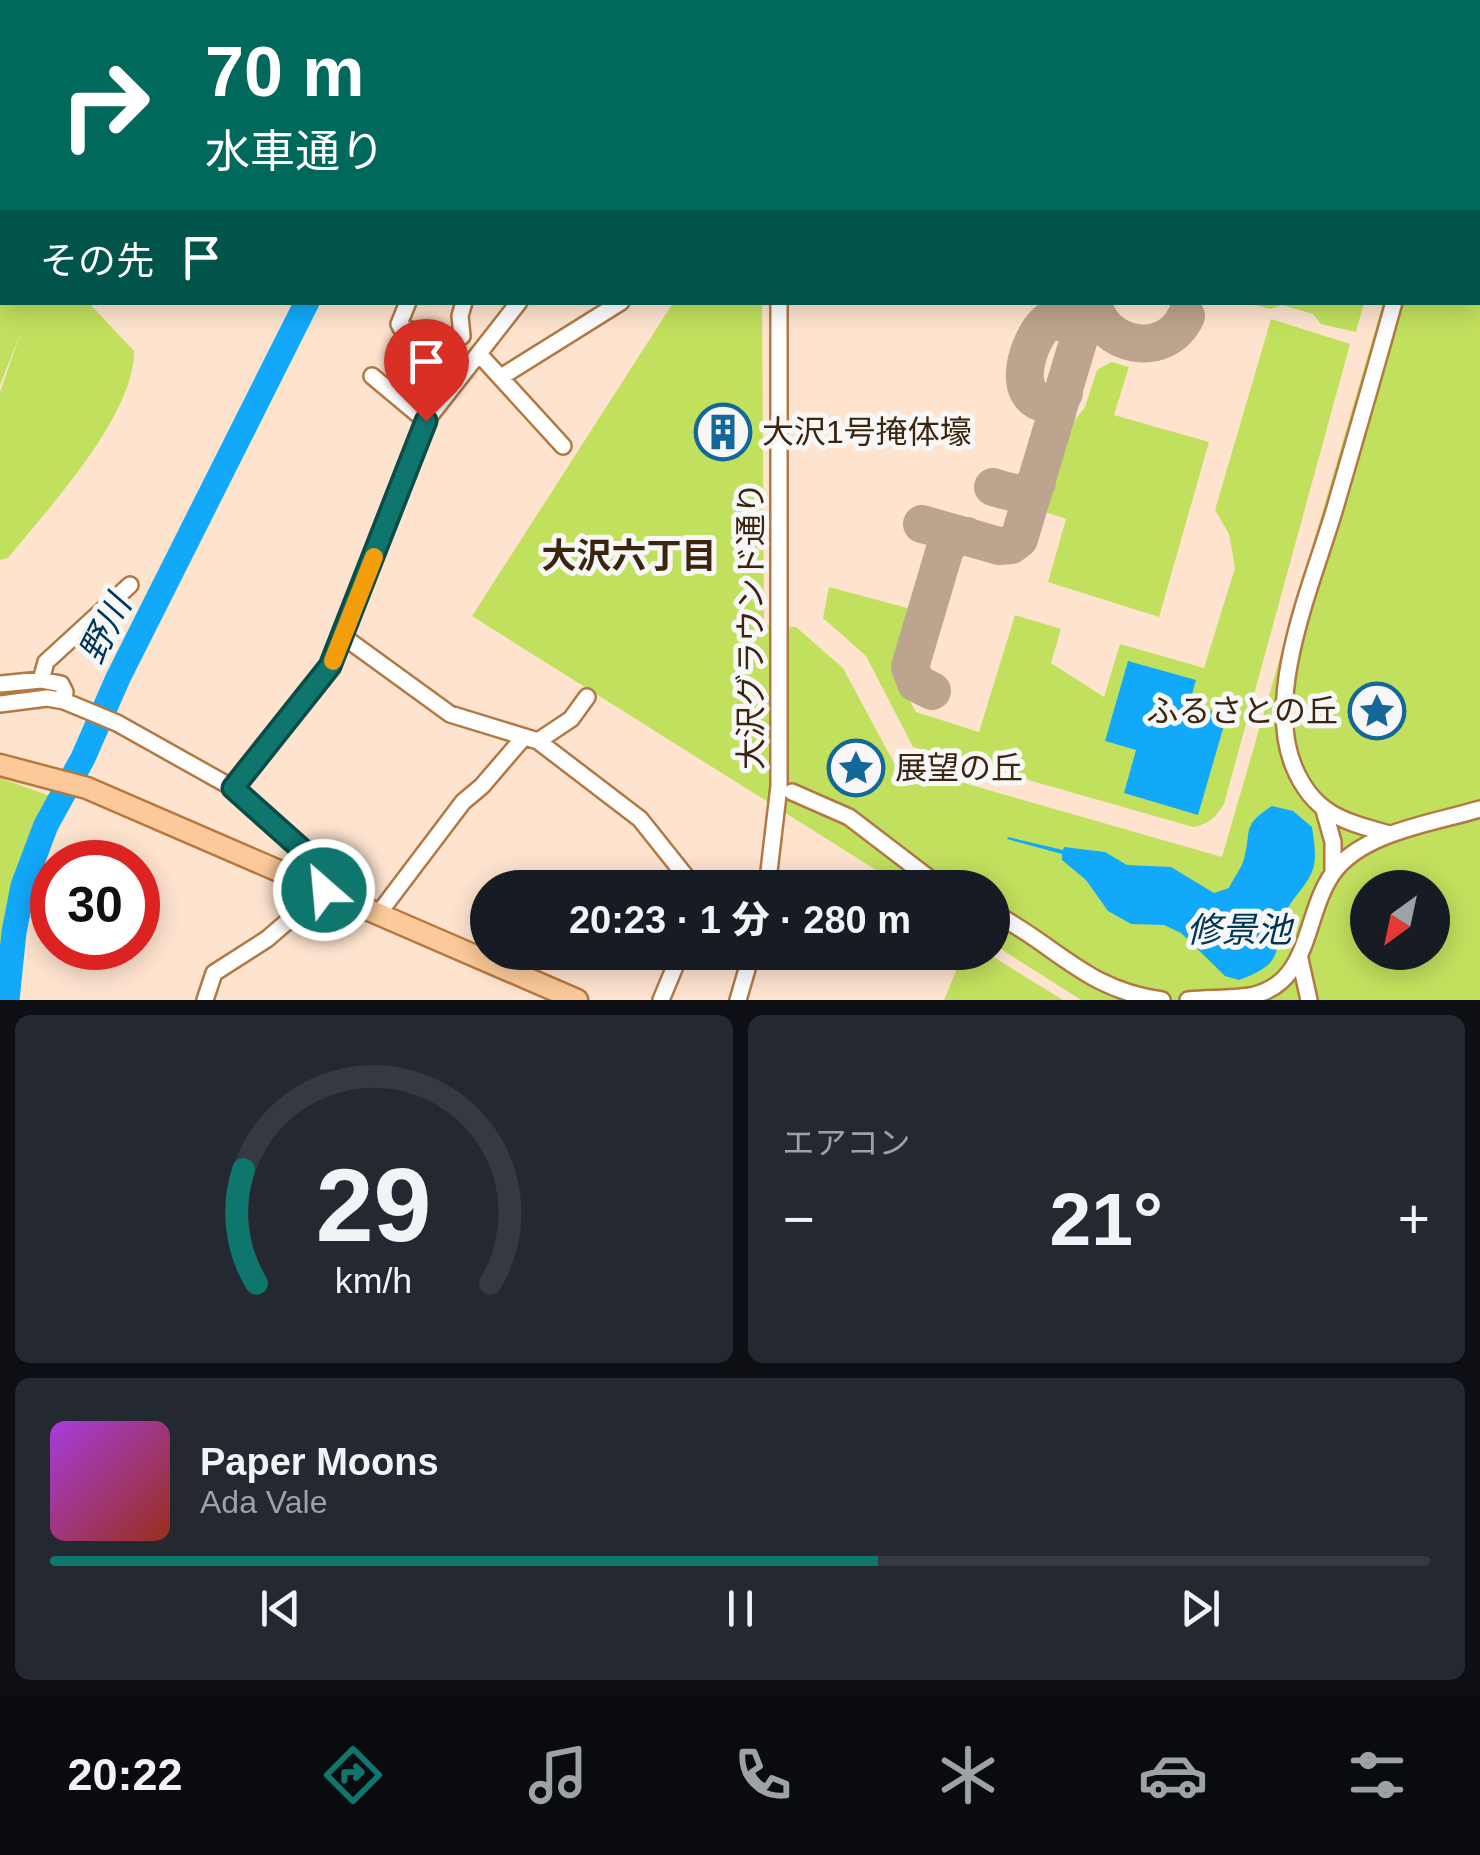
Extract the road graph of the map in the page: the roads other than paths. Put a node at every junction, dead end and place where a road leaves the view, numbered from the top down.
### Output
1 (347, 0) edge
2 (360, 0) edge
3 (407, 305) edge
4 (463, 305) edge
5 (517, 305) edge
6 (616, 305) edge
7 (779, 305) edge
8 (1393, 305) edge
9 (479, 354) junction
10 (372, 376) dead end
11 (502, 377) junction
12 (426, 421) junction
13 (563, 446) dead end
14 (130, 586) dead end
15 (344, 637) junction
16 (40, 680) junction
17 (0, 684) edge
18 (587, 698) dead end
19 (68, 703) junction
20 (0, 704) edge
21 (531, 739) junction
22 (0, 765) edge
23 (233, 788) junction
24 (792, 792) dead end
25 (1480, 809) edge
26 (1324, 810) junction
27 (1389, 834) junction
28 (681, 870) edge
29 (772, 870) edge
30 (918, 870) edge
31 (1333, 872) junction
32 (324, 890) junction
33 (378, 913) junction
34 (1010, 924) edge
35 (1300, 959) junction
36 (673, 970) edge
37 (747, 970) edge
38 (1253, 995) junction
39 (204, 1000) edge
40 (577, 1000) edge
41 (661, 1000) edge
42 (738, 1000) edge
43 (1162, 1000) edge
44 (1188, 1000) edge
45 (1274, 1000) edge
46 (1310, 1000) edge

1 - 2 street
3 - 4 street
5 - 9 street
6 - 11 street
7 - 29 street, 大沢グラウンド通り
8 - 26 street
9 - 11 street
9 - 12 street
10 - 12 street
11 - 13 street
12 - 15 street
14 - 16 street
15 - 21 street
15 - 23 street
16 - 17 street
16 - 19 street
18 - 21 street
19 - 20 street
19 - 23 street
21 - 28 street
21 - 33 street
22 - 32 main road
23 - 32 street
24 - 30 street
25 - 27 street
26 - 27 street
26 - 31 street
27 - 31 street
31 - 35 street
32 - 33 main road
32 - 39 street
33 - 40 main road
34 - 43 street
35 - 38 street
35 - 46 street
36 - 41 street
37 - 42 street
38 - 44 street
38 - 45 street

